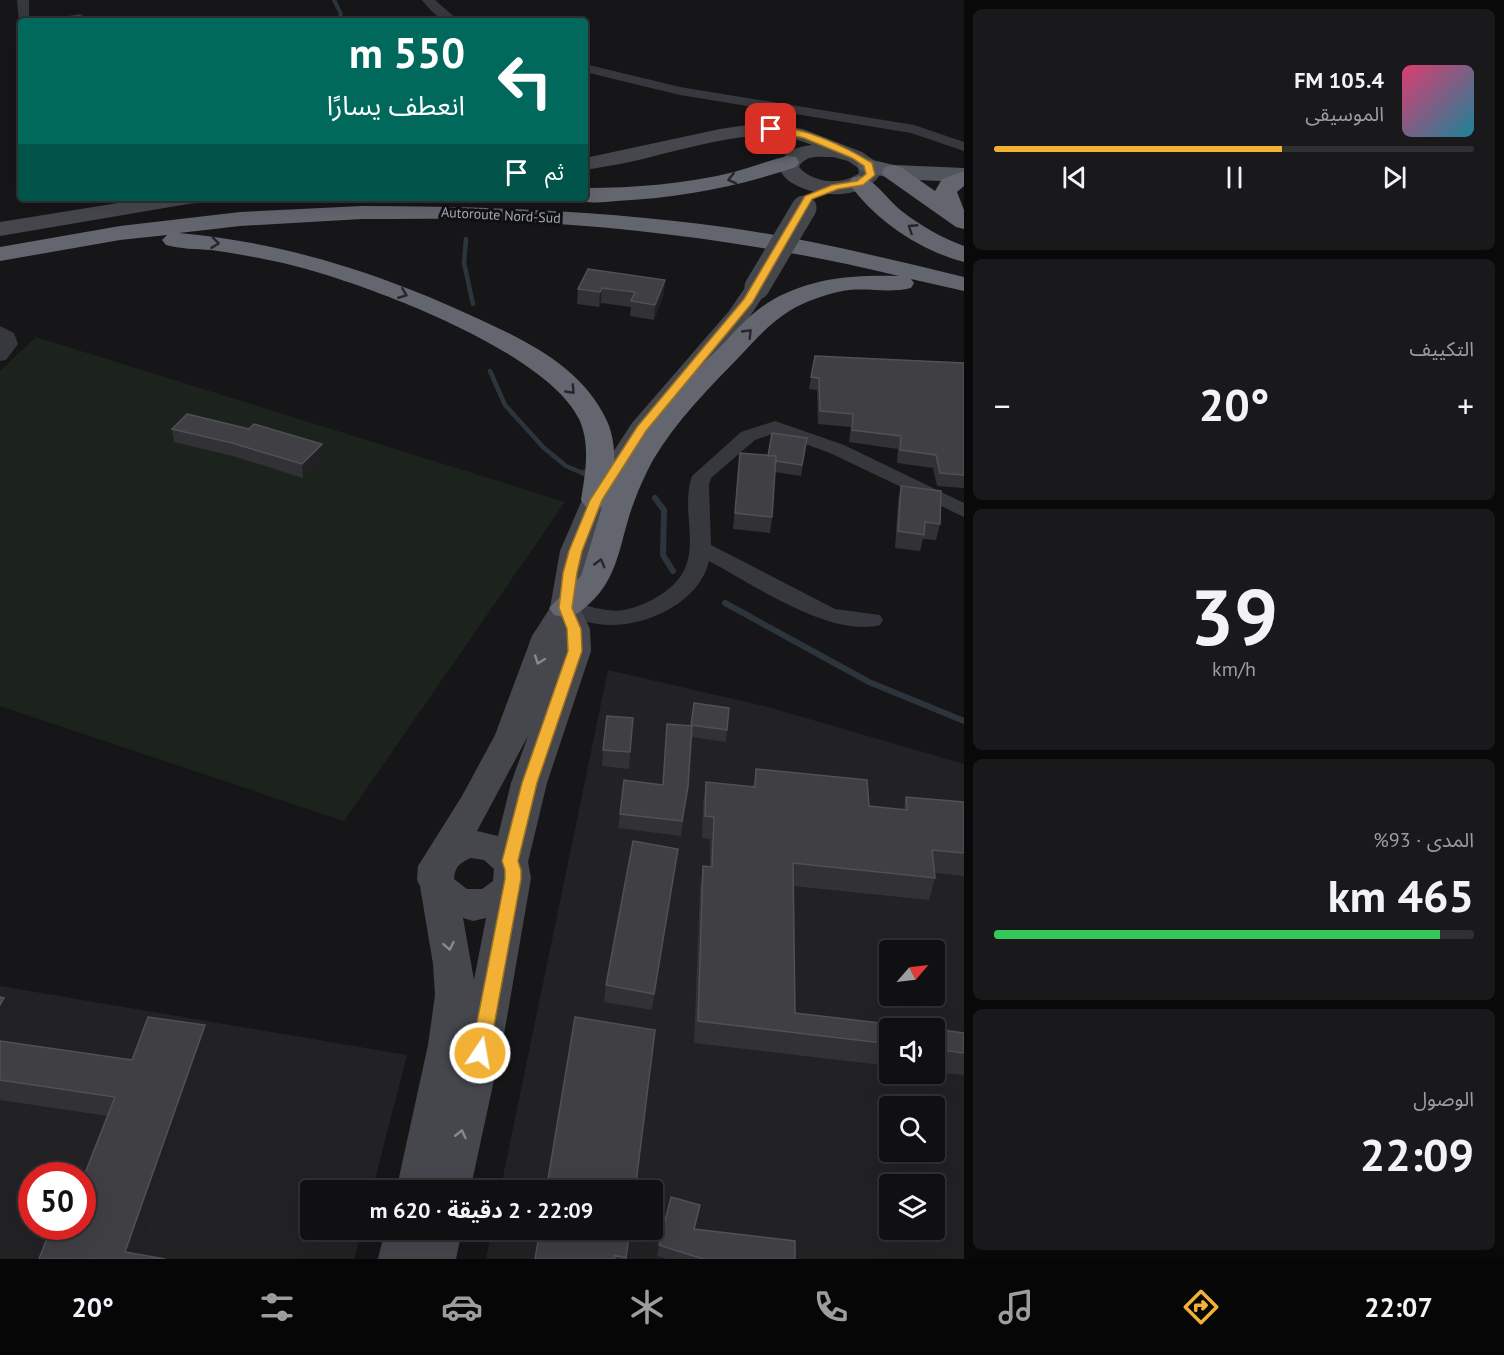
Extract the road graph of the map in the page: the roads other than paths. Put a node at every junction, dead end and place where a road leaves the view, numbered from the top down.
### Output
1 (23, 0) edge
2 (428, 0) edge
3 (23, 18) edge
4 (449, 18) edge
5 (588, 69) edge
6 (808, 143) junction
7 (964, 147) edge
8 (588, 163) edge
9 (893, 171) junction
10 (866, 174) junction
11 (964, 176) edge
12 (801, 187) junction
13 (588, 195) edge
14 (170, 201) edge
15 (246, 201) edge
16 (959, 219) edge
17 (116, 224) junction
18 (0, 229) edge
19 (7, 249) edge
20 (964, 255) edge
21 (964, 271) edge
22 (964, 284) edge
23 (964, 294) edge
24 (0, 331) edge
25 (0, 356) edge
26 (596, 500) junction
27 (964, 511) edge
28 (701, 548) junction
29 (565, 608) junction
30 (872, 620) dead end
31 (442, 870) junction
32 (510, 875) junction
33 (420, 1180) edge
34 (451, 1180) edge
35 (406, 1240) edge
36 (437, 1240) edge
37 (401, 1259) edge
38 (433, 1259) edge

1 - 3 street
2 - 4 street
5 - 7 street
6 - 8 main road
6 - 10 main road
6 - 12 main road
9 - 10 main road
9 - 11 main road
9 - 16 highway
10 - 12 main road
20 -> 10 highway
11 - 16 highway
12 -> 13 highway
12 - 26 main road, bridge
14 - 18 main road
15 - 17 highway
17 - 19 highway, Autoroute Nord-Sud
17 - 21 highway, Autoroute Nord-Sud
19 - 22 highway, Autoroute Nord-Sud
19 -> 26 highway
29 -> 23 highway
24 - 25 street
26 - 29 main road
27 - 28 street
28 - 29 street
28 - 30 street
29 -> 31 main road
29 - 32 main road
31 - 32 main road
31 - 32 main road
31 -> 33 main road
34 -> 32 main road
35 - 37 main road
36 - 38 main road

